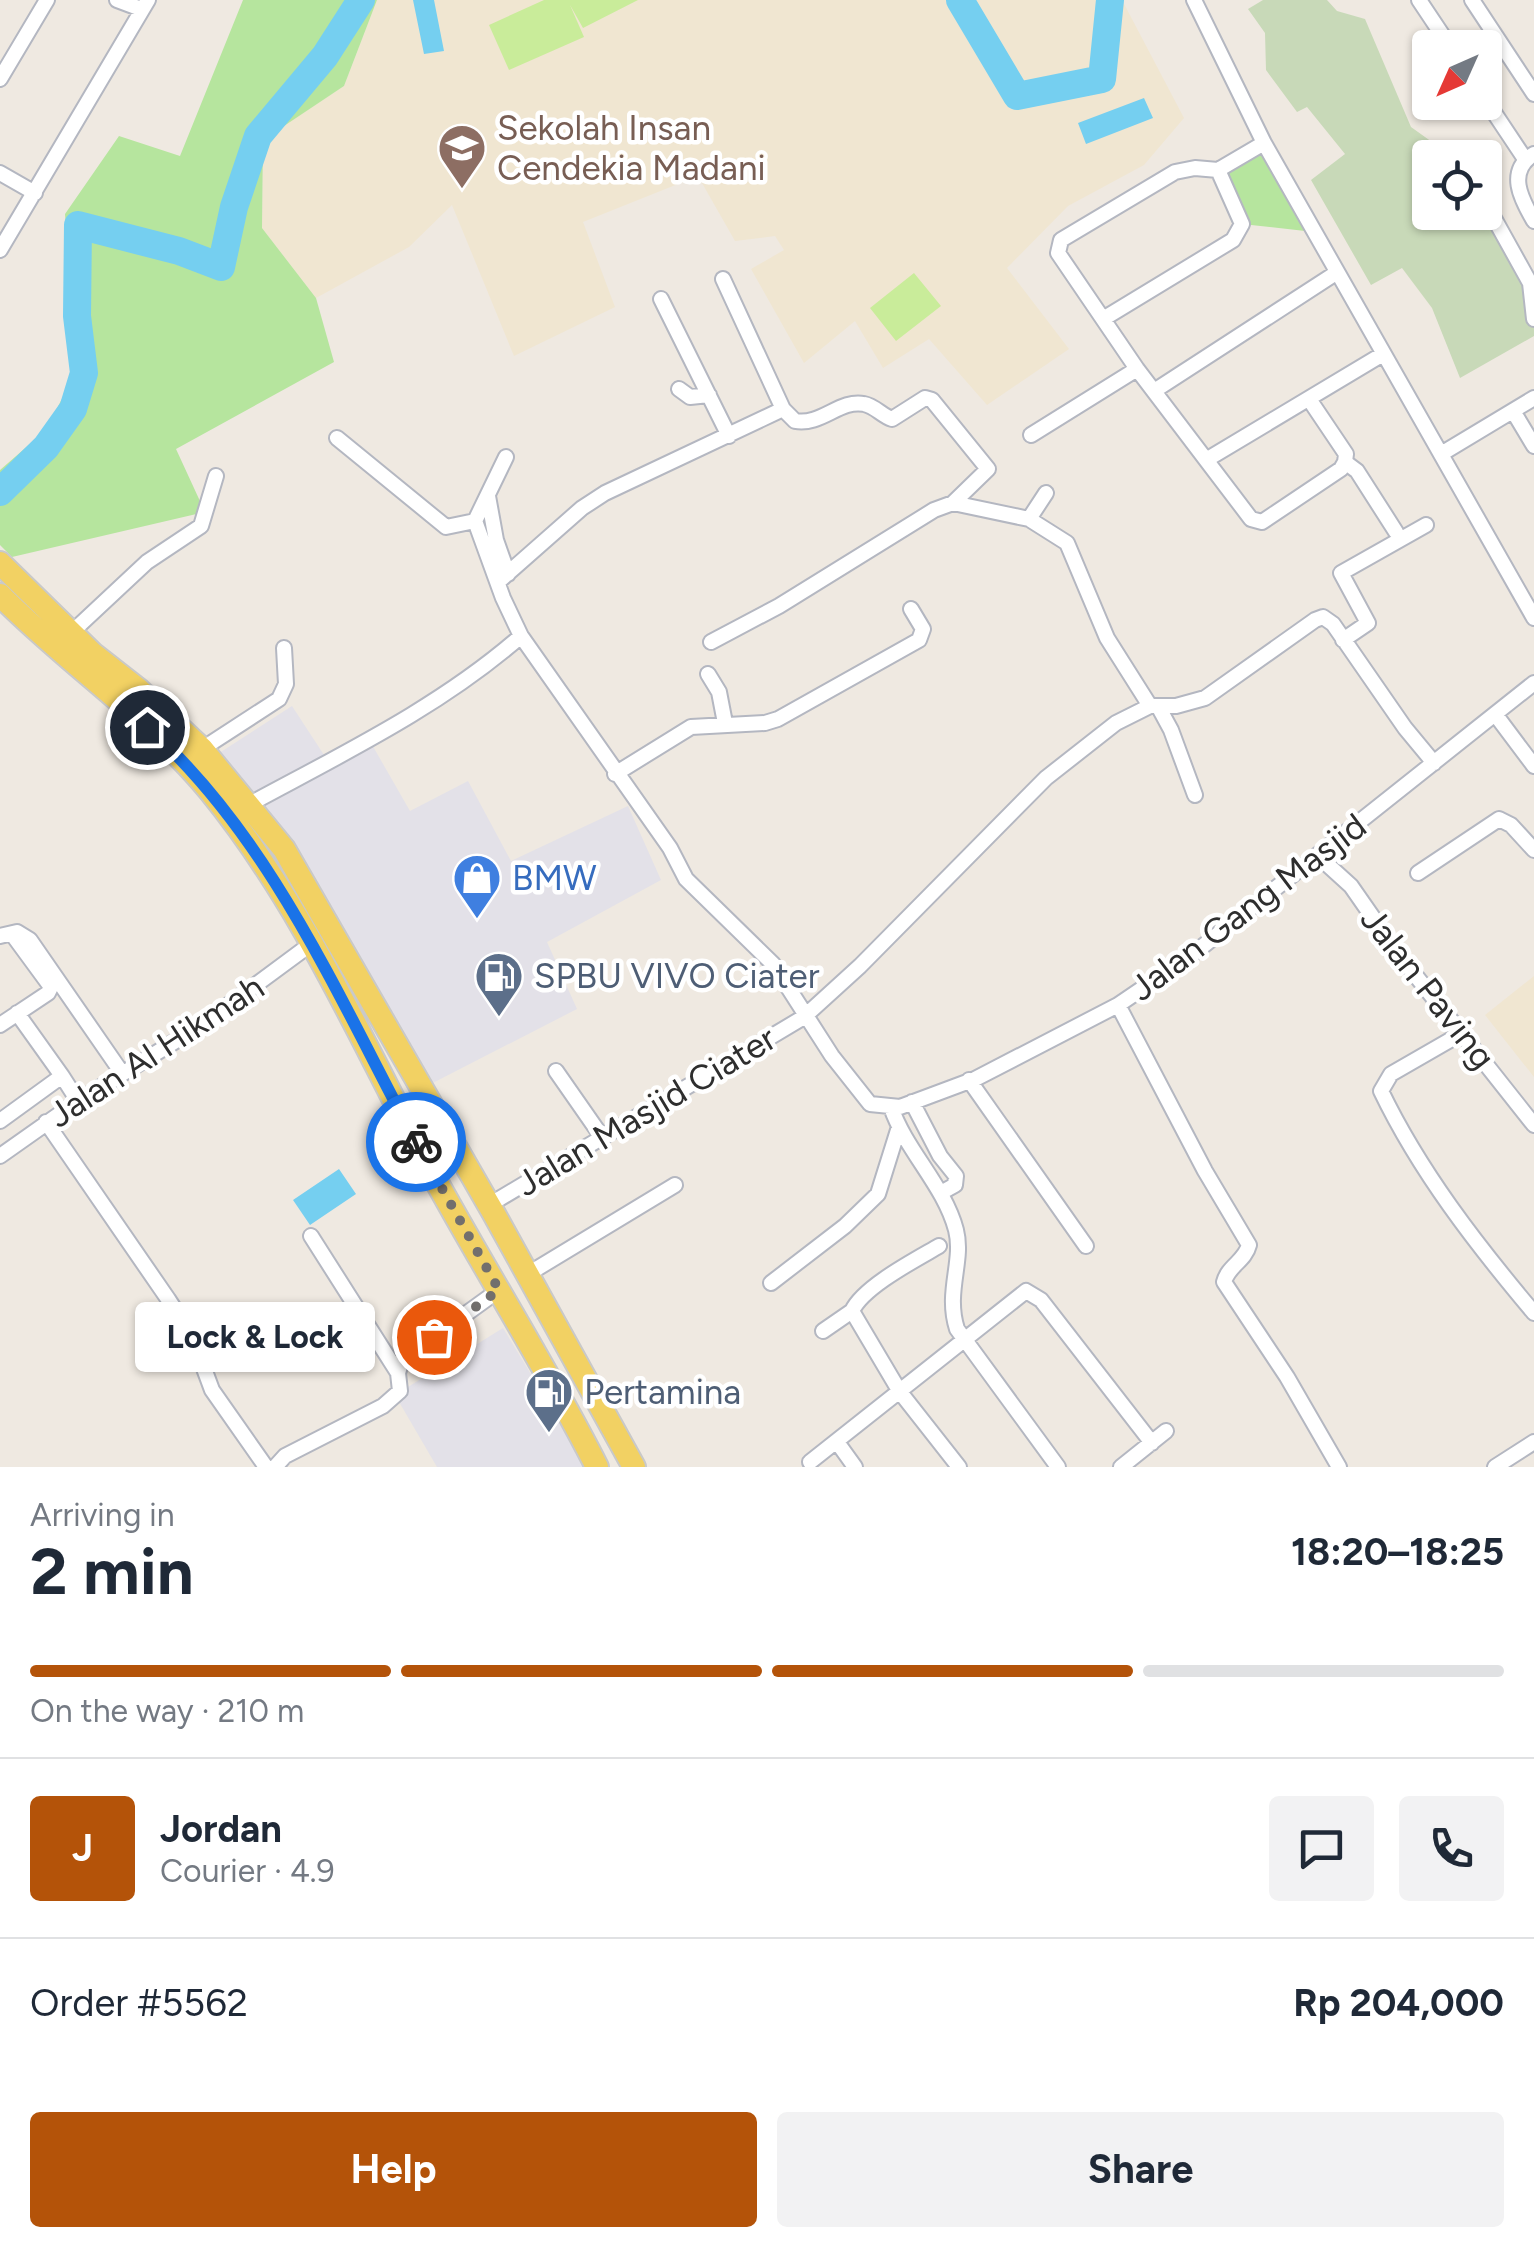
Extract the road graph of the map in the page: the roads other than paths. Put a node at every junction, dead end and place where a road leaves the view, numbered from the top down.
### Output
1 (47, 0) edge
2 (117, 0) edge
3 (1194, 0) edge
4 (1419, 0) edge
5 (1472, 0) edge
6 (145, 5) edge
7 (1439, 30) edge
8 (0, 79) edge
9 (1534, 94) edge
10 (1501, 120) edge
11 (1264, 143) junction
12 (1529, 157) edge
13 (1218, 170) junction
14 (0, 173) edge
15 (35, 194) junction
16 (1534, 221) edge
17 (1500, 230) edge
18 (0, 250) edge
19 (1336, 273) junction
20 (723, 279) dead end
21 (661, 299) dead end
22 (1103, 319) junction
23 (1534, 319) edge
24 (1383, 354) junction
25 (1137, 369) junction
26 (679, 390) dead end
27 (1154, 390) junction
28 (708, 395) junction
29 (1534, 398) edge
30 (1309, 399) junction
31 (784, 410) junction
32 (1513, 411) junction
33 (1031, 435) dead end
34 (728, 436) junction
35 (337, 438) dead end
36 (1534, 446) edge
37 (1441, 454) junction
38 (506, 457) dead end
39 (1206, 460) junction
40 (1346, 462) junction
41 (216, 476) dead end
42 (1046, 493) dead end
43 (488, 496) junction
44 (953, 503) junction
45 (1029, 519) junction
46 (475, 521) junction
47 (1426, 525) dead end
48 (1396, 532) dead end
49 (0, 562) edge
50 (503, 578) junction
51 (0, 595) edge
52 (911, 608) dead end
53 (1534, 618) edge
54 (71, 633) junction
55 (521, 636) junction
56 (1343, 640) junction
57 (711, 642) dead end
58 (284, 648) dead end
59 (708, 674) dead end
60 (1534, 683) edge
61 (1154, 706) junction
62 (1494, 714) junction
63 (726, 722) junction
64 (202, 749) junction
65 (1434, 763) junction
66 (1534, 766) edge
67 (615, 774) junction
68 (1195, 795) dead end
69 (248, 805) junction
70 (1534, 850) edge
71 (1318, 856) junction
72 (1418, 873) dead end
73 (8, 937) edge
74 (311, 944) junction
75 (1118, 1005) junction
76 (17, 1013) junction
77 (804, 1016) junction
78 (0, 1024) edge
79 (1464, 1032) junction
80 (556, 1071) dead end
81 (122, 1073) junction
82 (62, 1076) junction
83 (969, 1080) junction
84 (78, 1101) junction
85 (912, 1102) junction
86 (891, 1107) junction
87 (0, 1121) edge
88 (46, 1122) junction
89 (1534, 1124) edge
90 (898, 1130) junction
91 (602, 1137) junction
92 (0, 1156) edge
93 (465, 1167) junction
94 (436, 1180) junction
95 (675, 1185) dead end
96 (946, 1190) dead end
97 (489, 1205) junction
98 (311, 1236) dead end
99 (939, 1246) dead end
100 (1086, 1246) dead end
101 (528, 1274) junction
102 (771, 1283) dead end
103 (499, 1290) junction
104 (852, 1311) junction
105 (1534, 1313) edge
106 (823, 1331) dead end
107 (965, 1340) junction
108 (398, 1373) junction
109 (900, 1392) junction
110 (1166, 1431) dead end
111 (621, 1442) junction
112 (837, 1442) junction
113 (1534, 1442) edge
114 (1152, 1443) junction
115 (595, 1462) edge
116 (810, 1462) dead end
117 (266, 1467) edge
118 (275, 1467) edge
119 (634, 1467) edge
120 (856, 1467) edge
121 (959, 1467) edge
122 (1058, 1467) edge
123 (1121, 1467) edge
124 (1340, 1467) edge
125 (1496, 1467) edge

1 - 8 street
2 - 6 street
3 - 11 street
4 - 7 street
5 - 9 street
6 - 15 street
10 - 12 street
11 - 13 street
11 - 19 street
12 - 16 street
13 - 22 street
13 - 22 street
14 - 15 street
15 - 18 street
17 - 23 street
19 - 24 street
19 - 27 street
20 - 31 street
21 - 28 street
22 - 25 street
24 - 30 street
24 - 37 street
25 - 27 street
25 - 33 street
26 - 28 street
27 - 39 street
28 - 34 street
29 - 32 street
30 - 39 street
30 - 40 street
31 - 34 street
31 - 44 street
32 - 36 street
32 - 37 street
34 - 50 street
35 - 46 street
37 - 53 street
38 - 43 street
39 - 40 street
40 - 48 street
41 - 54 street
42 - 45 street
43 - 46 street
43 - 50 street
44 - 45 street
44 - 57 street
45 - 61 street
46 - 50 street
47 - 56 street
49 - 54 main road
50 - 55 street
51 - 74 main road
52 - 63 street
54 - 64 main road
55 - 67 street
55 - 69 street
56 - 61 street, Jalan Masjid Ciater
56 - 65 street
58 - 64 street
59 - 63 street
60 - 62 street, Jalan Gang Masjid
61 - 68 street
61 - 77 street, Jalan Masjid Ciater
62 - 65 street, Jalan Gang Masjid
62 - 66 street
63 - 67 street
64 - 69 main road
65 - 71 street, Jalan Gang Masjid
67 - 77 street
69 - 93 main road
70 - 72 street
71 - 75 street, Jalan Gang Masjid
71 - 79 street, Jalan Paving
73 - 76 street
73 - 81 street
74 - 81 street, Jalan Al Hikmah
74 - 94 main road
75 - 83 street, Jalan Gang Masjid
75 - 124 street
76 - 78 street
76 - 82 street
77 - 86 street
77 - 91 street, Jalan Masjid Ciater
79 - 89 street, Jalan Paving
79 - 105 street
80 - 91 street
81 - 84 street, Jalan Al Hikmah
82 - 84 street
82 - 87 street
83 - 85 street, Jalan Gang Masjid
83 - 100 street
84 - 88 street, Jalan Al Hikmah
85 - 86 street, Jalan Gang Masjid
85 - 96 street
86 - 90 street
88 - 92 street, Jalan Al Hikmah
88 - 117 street
90 - 102 street
90 - 107 street
91 - 97 street, Jalan Masjid Ciater
93 - 94 main road
93 - 97 main road
94 - 103 main road
95 - 101 street
97 - 101 main road
98 - 108 street
99 - 104 street
101 - 111 main road
103 - 108 street
103 - 115 main road
104 - 106 street
104 - 109 street
107 - 109 street
107 - 114 street
107 - 122 street
108 - 118 street
109 - 112 street
109 - 121 street
110 - 114 street
111 - 115 main road
111 - 119 main road
112 - 116 street
112 - 120 street
113 - 125 street
114 - 123 street

